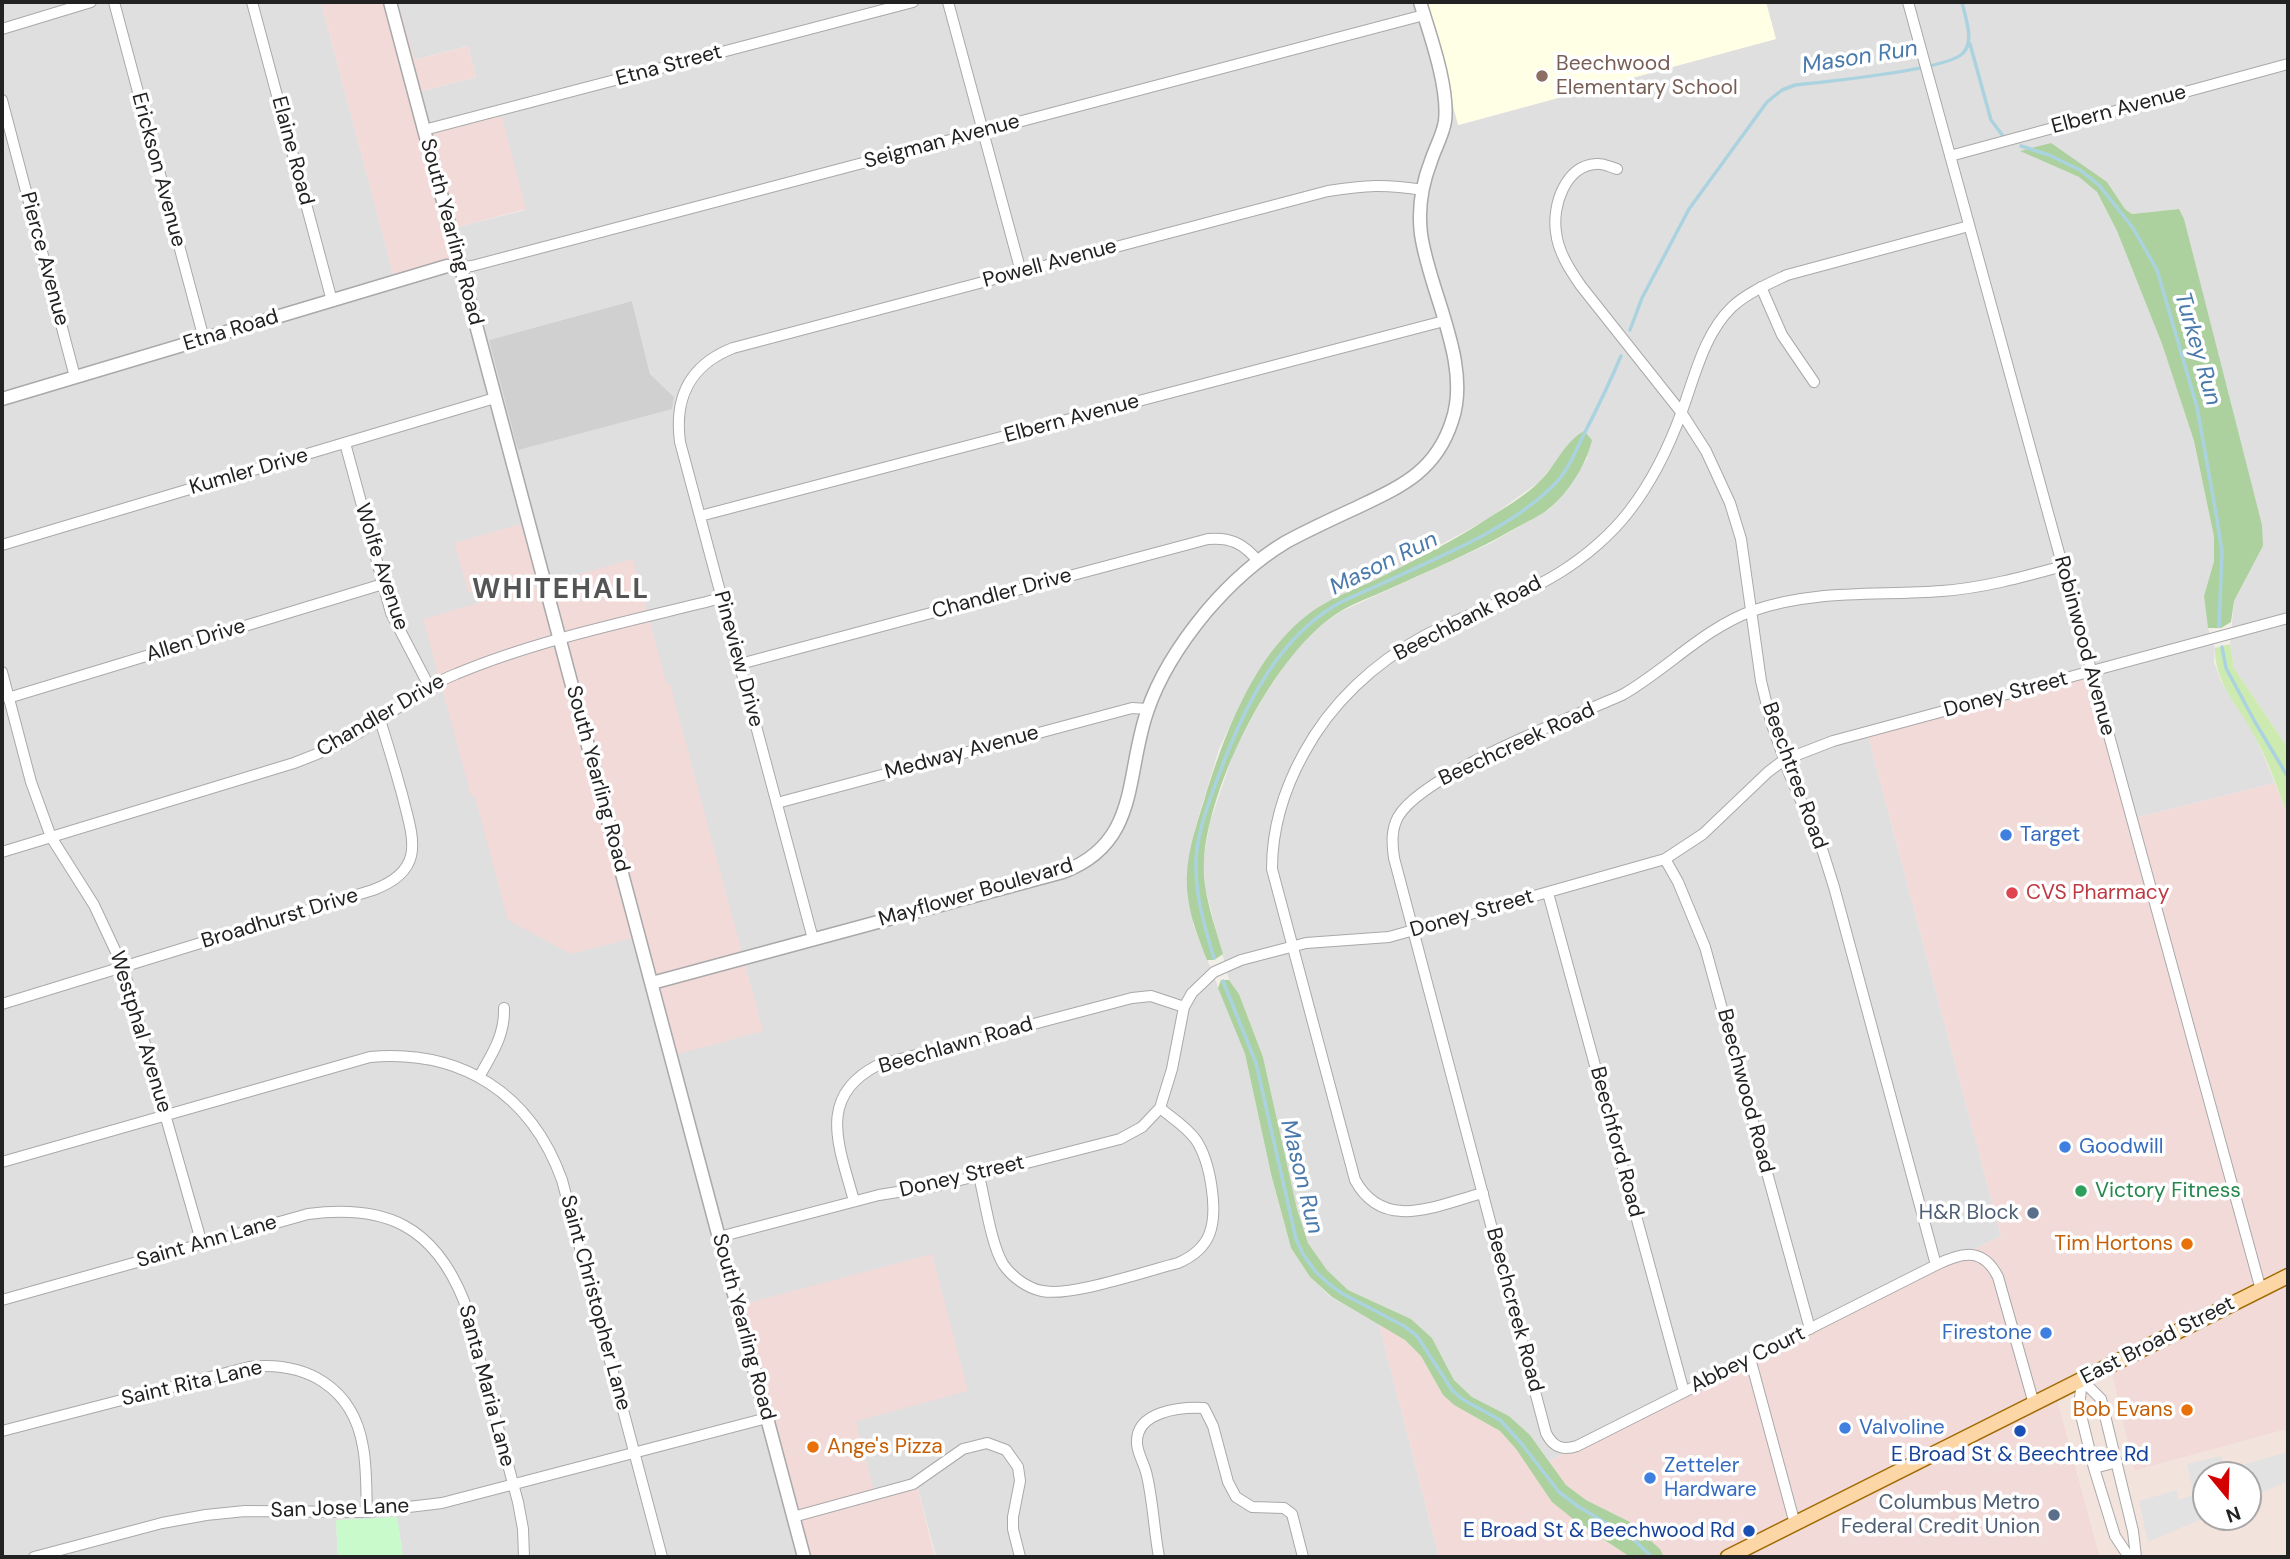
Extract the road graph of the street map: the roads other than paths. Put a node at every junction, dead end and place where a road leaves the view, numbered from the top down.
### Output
1 (91, 2) edge
2 (114, 2) edge
3 (252, 2) edge
4 (390, 2) edge
5 (913, 2) edge
6 (948, 2) edge
7 (1908, 2) edge
8 (1422, 8) edge
9 (2, 29) edge
10 (2288, 64) edge
11 (2, 100) edge
12 (425, 130) junction
13 (983, 131) junction
14 (1950, 156) junction
15 (1617, 169) dead end
16 (1423, 190) junction
17 (1969, 226) junction
18 (460, 267) junction
19 (1021, 272) junction
20 (1762, 287) junction
21 (332, 301) junction
22 (1444, 321) junction
23 (204, 339) junction
24 (75, 377) junction
25 (691, 380) joint
26 (1814, 382) dead end
27 (495, 398) junction
28 (2, 399) edge
29 (1682, 412) junction
30 (345, 443) junction
31 (700, 516) junction
32 (2, 545) edge
33 (1258, 561) junction
34 (2063, 566) junction
35 (383, 584) junction
36 (722, 598) junction
37 (1751, 611) junction
38 (2288, 618) edge
39 (559, 640) junction
40 (740, 664) junction
41 (2, 672) edge
42 (2091, 672) junction
43 (429, 686) junction
44 (8, 698) junction
45 (1148, 709) junction
46 (380, 720) junction
47 (1784, 760) junction
48 (777, 803) junction
49 (51, 837) junction
50 (2, 852) edge
51 (1665, 859) junction
52 (1548, 893) junction
53 (1413, 930) junction
54 (813, 939) junction
55 (1292, 946) junction
56 (123, 967) junction
57 (652, 982) junction
58 (2, 1004) edge
59 (1184, 1007) junction
60 (504, 1008) dead end
61 (479, 1077) junction
62 (1160, 1108) junction
63 (166, 1114) junction
64 (2, 1162) edge
65 (979, 1176) junction
66 (1483, 1193) junction
67 (854, 1201) junction
68 (413, 1230) joint
69 (719, 1237) junction
70 (202, 1244) junction
71 (1936, 1265) junction
72 (2288, 1276) edge
73 (2261, 1290) junction
74 (2, 1300) edge
75 (1811, 1329) junction
76 (1750, 1358) junction
77 (2082, 1380) junction
78 (1684, 1392) junction
79 (2034, 1404) junction
80 (767, 1418) junction
81 (2, 1431) edge
82 (1558, 1447) joint
83 (635, 1453) junction
84 (2117, 1462) junction
85 (2094, 1468) junction
86 (513, 1485) junction
87 (367, 1512) junction
88 (793, 1517) junction
89 (1795, 1524) junction
90 (2133, 1531) junction
91 (2115, 1536) junction
92 (34, 1557) edge
93 (524, 1557) edge
94 (662, 1557) edge
95 (804, 1557) edge
96 (1020, 1557) edge
97 (1159, 1557) edge
98 (1303, 1557) edge
99 (1728, 1557) edge
100 (2129, 1557) edge
101 (2136, 1557) edge

1 - 9 street
2 - 23 street, Erickson Avenue
3 - 21 street, Elaine Road
4 - 12 street, South Yearling Road
5 - 12 street, Etna Street
6 - 13 street
7 - 14 street, Robinwood Avenue
8 - 13 street, Seigman Avenue
8 - 16 street, Mayflower Boulevard
10 - 14 street, Elbern Avenue
11 - 24 street, Pierce Avenue
12 - 18 street, South Yearling Road
13 - 18 street, Seigman Avenue
13 - 19 street
14 - 17 street, Robinwood Avenue
15 - 29 street, Beechtree Road
16 - 19 street, Powell Avenue
16 - 22 street, Mayflower Boulevard
17 - 20 street, Beechbank Road
17 - 34 street, Robinwood Avenue
18 - 21 street, Etna Road
18 - 27 street, South Yearling Road
19 - 25 street, Powell Avenue
20 - 26 street
20 - 29 street, Beechbank Road
21 - 23 street, Etna Road
22 - 31 street, Elbern Avenue
22 - 33 street, Mayflower Boulevard
23 - 24 street, Etna Road
24 - 28 street, Etna Road
25 - 31 street, Pineview Drive
27 - 30 street, Kumler Drive
27 - 39 street, South Yearling Road
29 - 37 street, Beechtree Road
29 - 55 street, Beechbank Road
30 - 32 street, Kumler Drive
30 - 35 street, Wolfe Avenue
31 - 36 street, Pineview Drive
33 - 40 street, Chandler Drive
33 - 45 street, Mayflower Boulevard
34 - 37 street, Beechcreek Road
34 - 42 street, Robinwood Avenue
35 - 43 street, Wolfe Avenue
35 - 44 street, Allen Drive
36 - 39 street, Chandler Drive
36 - 40 street, Pineview Drive
37 - 47 street, Beechtree Road
37 - 53 street, Beechcreek Road
38 - 42 street, Doney Street
39 - 43 street, Chandler Drive
39 - 57 street, South Yearling Road
40 - 48 street, Pineview Drive
41 - 44 street, Westphal Avenue
42 - 47 street, Doney Street
42 - 73 street, Robinwood Avenue
43 - 46 street, Chandler Drive
44 - 49 street, Westphal Avenue
45 - 48 street, Medway Avenue
45 - 54 street, Mayflower Boulevard
46 - 49 street, Chandler Drive
46 - 56 street, Broadhurst Drive
47 - 51 street, Doney Street
47 - 71 street, Beechtree Road
48 - 54 street, Pineview Drive
49 - 50 street, Chandler Drive
49 - 56 street, Westphal Avenue
51 - 52 street, Doney Street
51 - 75 street, Beechwood Road
52 - 53 street, Doney Street
52 - 78 street, Beechford Road
53 - 55 street, Doney Street
53 - 66 street, Beechcreek Road
54 - 57 street, Mayflower Boulevard
55 - 59 street, Doney Street
55 - 66 street, Beechbank Road
56 - 58 street, Broadhurst Drive
56 - 63 street, Westphal Avenue
57 - 69 street, South Yearling Road
59 - 62 street, Doney Street
59 - 67 street, Beechlawn Road
60 - 61 street
61 - 63 street, Saint Christopher Lane
61 - 83 street, Saint Christopher Lane
62 - 65 street, Doney Street
62 - 65 street
63 - 64 street, Saint Christopher Lane
63 - 70 street, Westphal Avenue
65 - 67 street, Doney Street
66 - 82 street, Beechcreek Road
67 - 69 street, Doney Street
68 - 70 street, Saint Ann Lane
68 - 86 street, Santa Maria Lane
69 - 80 street, South Yearling Road
70 - 74 street, Saint Ann Lane
71 - 75 street, Abbey Court
71 - 79 street
72 - 73 main road, East Broad Street
73 - 77 main road, East Broad Street
75 - 76 street, Abbey Court
76 - 78 street, Abbey Court
76 - 89 street
77 - 79 main road, East Broad Street
77 - 84 street
77 - 85 street
78 - 82 street, Abbey Court
79 - 89 main road, East Broad Street
80 - 83 street, San Jose Lane
80 - 88 street, South Yearling Road
81 - 87 street, Saint Rita Lane
83 - 86 street, San Jose Lane
83 - 94 street, Saint Christopher Lane
84 - 85 street
84 - 90 street
85 - 91 street
86 - 87 street, San Jose Lane
86 - 93 street, Santa Maria Lane
87 - 92 street, San Jose Lane
88 - 95 street, South Yearling Road
88 - 96 street
89 - 99 main road, East Broad Street
90 - 91 street
90 - 101 street
91 - 100 street
97 - 98 street

